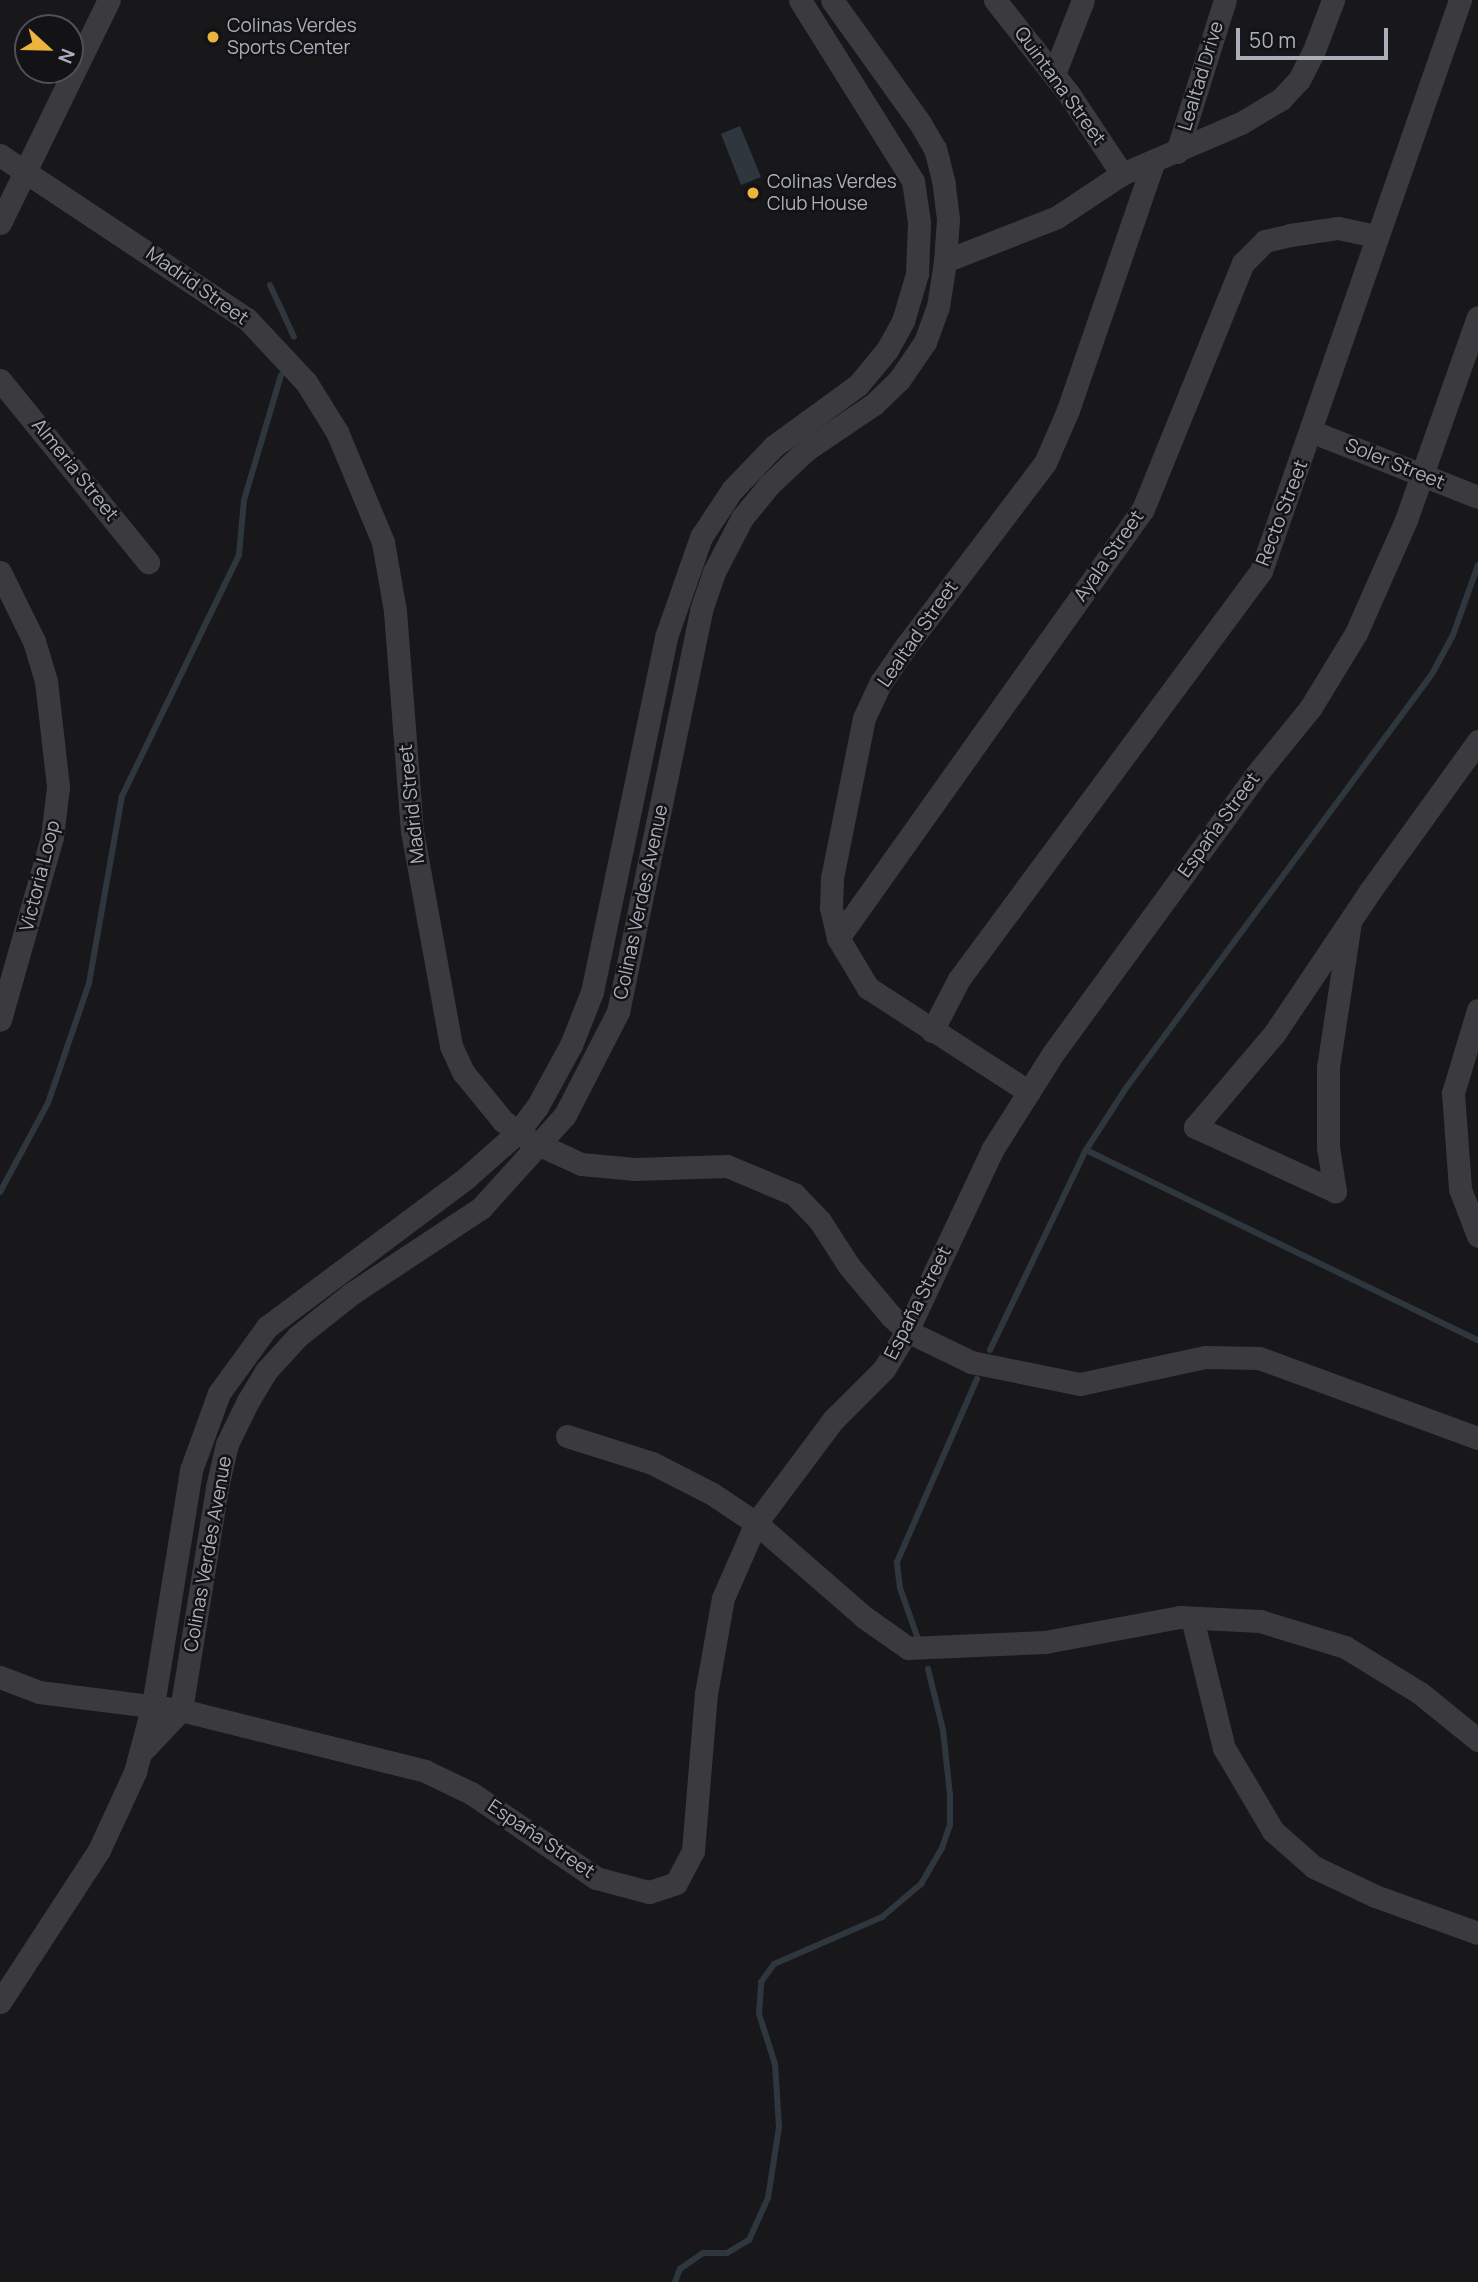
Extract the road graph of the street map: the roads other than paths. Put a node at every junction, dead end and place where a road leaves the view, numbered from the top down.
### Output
1 (109, 0) edge
2 (800, 0) edge
3 (832, 0) edge
4 (995, 0) edge
5 (1083, 0) edge
6 (1225, 0) edge
7 (1333, 0) edge
8 (1460, 0) edge
9 (1054, 74) junction
10 (1177, 152) junction
11 (0, 155) edge
12 (1153, 163) junction
13 (26, 173) junction
14 (1122, 174) junction
15 (0, 223) edge
16 (1376, 236) junction
17 (945, 261) junction
18 (1478, 317) edge
19 (0, 380) edge
20 (1313, 432) junction
21 (1421, 474) junction
22 (1478, 496) edge
23 (148, 562) dead end
24 (0, 572) edge
25 (1478, 741) edge
26 (1350, 922) junction
27 (838, 937) junction
28 (1478, 1010) edge
29 (0, 1020) edge
30 (932, 1031) junction
31 (1029, 1092) junction
32 (519, 1132) junction
33 (541, 1146) junction
34 (1478, 1236) edge
35 (907, 1331) junction
36 (567, 1436) dead end
37 (1478, 1438) edge
38 (756, 1523) junction
39 (1192, 1618) junction
40 (0, 1677) edge
41 (153, 1705) junction
42 (181, 1710) junction
43 (1478, 1741) edge
44 (142, 1751) junction
45 (1478, 1933) edge
46 (0, 2003) edge

1 - 13 street
2 - 32 street, Colinas Verdes Avenue
3 - 17 street, Colinas Verdes Avenue
4 - 9 street, Quintana Street
5 - 9 street
6 - 10 street, Lealtad Drive
7 - 10 street
8 - 16 street, Recto Street
9 - 14 street, Quintana Street
10 - 12 street
11 - 13 street, Madrid Street
12 - 14 street
12 - 27 street, Lealtad Street
13 - 15 street
13 - 32 street, Madrid Street
14 - 17 street
16 - 20 street, Recto Street
16 - 27 street, Ayala Street
17 - 33 street, Colinas Verdes Avenue
18 - 21 street, España Street
19 - 23 street, Almeria Street
20 - 21 street, Soler Street
20 - 30 street, Recto Street
21 - 22 street, Soler Street
21 - 31 street, España Street
24 - 29 street, Victoria Loop
25 - 26 street
26 - 26 street
27 - 30 street, Lealtad Street
28 - 34 street
30 - 31 street, Lealtad Street
31 - 35 street, España Street
32 - 33 street, Madrid Street
32 - 41 street, Colinas Verdes Avenue
33 - 35 street, Madrid Street
33 - 42 street, Colinas Verdes Avenue
35 - 37 street
35 - 38 street, España Street
36 - 38 street
38 - 39 street
38 - 42 street, España Street
39 - 43 street
39 - 45 street
40 - 41 street, España Street
41 - 42 street, España Street
41 - 44 street, Colinas Verdes Avenue
42 - 44 street, Colinas Verdes Avenue
44 - 46 street, Colinas Verdes Avenue

